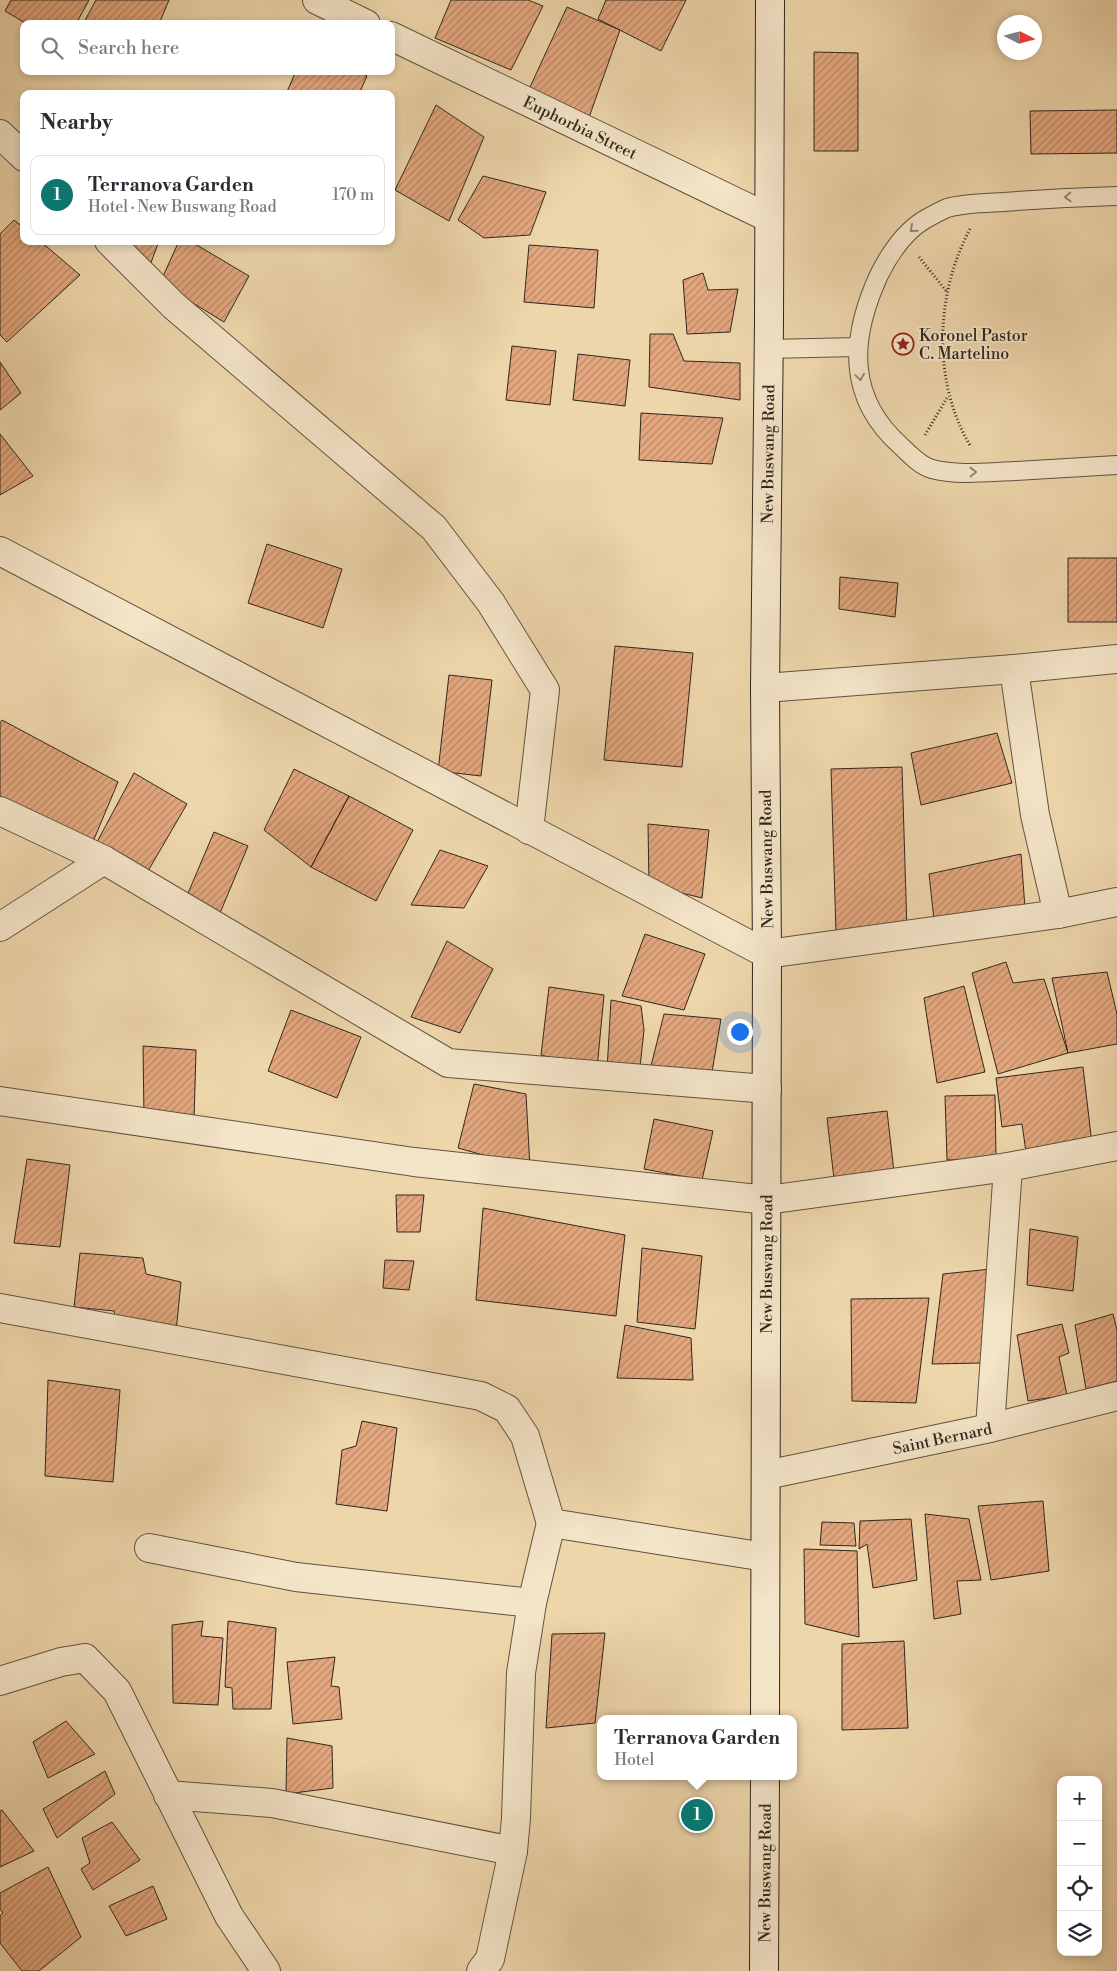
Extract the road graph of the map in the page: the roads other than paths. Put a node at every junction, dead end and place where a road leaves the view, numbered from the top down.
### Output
1 (317, 0) edge
2 (770, 0) edge
3 (358, 20) edge
4 (395, 38) edge
5 (0, 134) edge
6 (20, 153) edge
7 (1117, 196) edge
8 (769, 218) junction
9 (112, 245) edge
10 (857, 347) junction
11 (768, 349) junction
12 (1117, 465) edge
13 (0, 551) edge
14 (1117, 659) edge
15 (1014, 670) junction
16 (765, 688) junction
17 (0, 811) edge
18 (529, 830) junction
19 (104, 860) junction
20 (1117, 902) edge
21 (1058, 914) junction
22 (0, 927) edge
23 (767, 954) junction
24 (767, 1089) junction
25 (0, 1101) edge
26 (1117, 1146) edge
27 (1008, 1167) junction
28 (767, 1200) junction
29 (0, 1308) edge
30 (1117, 1396) edge
31 (990, 1428) junction
32 (766, 1475) junction
33 (551, 1522) junction
34 (149, 1548) dead end
35 (765, 1557) junction
36 (532, 1603) junction
37 (0, 1681) edge
38 (765, 1715) edge
39 (765, 1780) edge
40 (168, 1795) junction
41 (513, 1851) junction
42 (266, 1971) edge
43 (481, 1971) edge
44 (764, 1971) edge

1 - 3 street
2 - 8 street, New Buswang Road
4 - 8 street, Euphorbia Street
5 - 6 street
7 -> 10 lane
8 - 11 street, New Buswang Road
9 - 18 street
10 - 11 lane
10 -> 12 lane
11 - 16 street, New Buswang Road
13 - 18 street
14 - 15 street
15 - 16 street
15 - 21 street
16 - 23 street, New Buswang Road
17 - 19 street
18 - 23 street
19 - 22 street
19 - 24 street
20 - 21 street
21 - 23 street
23 - 24 street, New Buswang Road
24 - 28 street, New Buswang Road
25 - 28 street
26 - 27 street
27 - 28 street
27 - 31 street
28 - 32 street, New Buswang Road
29 - 33 street
30 - 31 street, Saint Bernard
31 - 32 street, Saint Bernard
32 - 35 street, New Buswang Road
33 - 35 street
33 - 36 street
34 - 36 street
35 - 38 street, New Buswang Road
36 - 41 street
37 - 40 street
39 - 44 street, New Buswang Road
40 - 41 street
40 - 42 street
41 - 43 street

